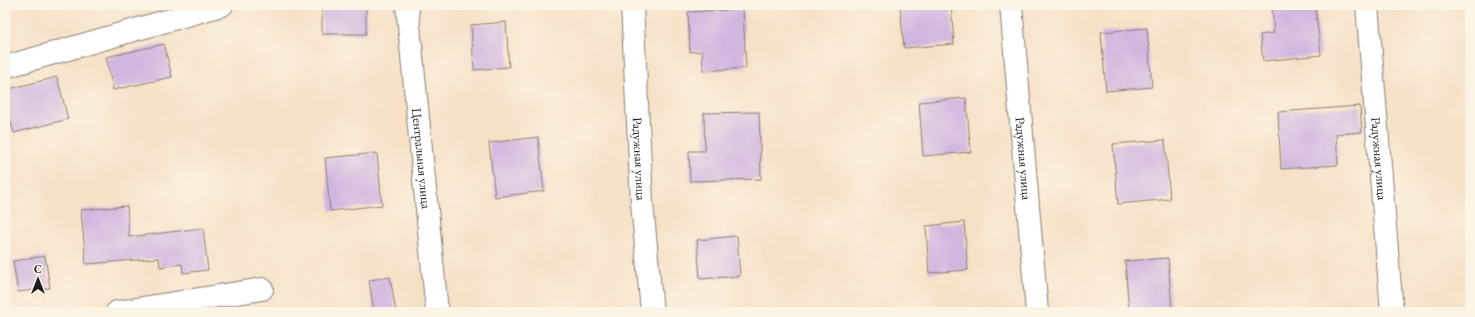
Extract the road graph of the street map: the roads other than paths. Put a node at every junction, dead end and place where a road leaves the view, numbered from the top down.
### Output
1 (222, 5) edge
2 (407, 5) edge
3 (632, 5) edge
4 (1011, 5) edge
5 (1367, 5) edge
6 (5, 67) edge
7 (262, 289) dead end
8 (117, 312) edge
9 (437, 312) edge
10 (652, 312) edge
11 (1037, 312) edge
12 (1392, 312) edge

1 - 6 street
2 - 9 street, Центральная улица
3 - 10 street, Радужная улица
4 - 11 street, Радужная улица
5 - 12 street, Радужная улица
7 - 8 street

